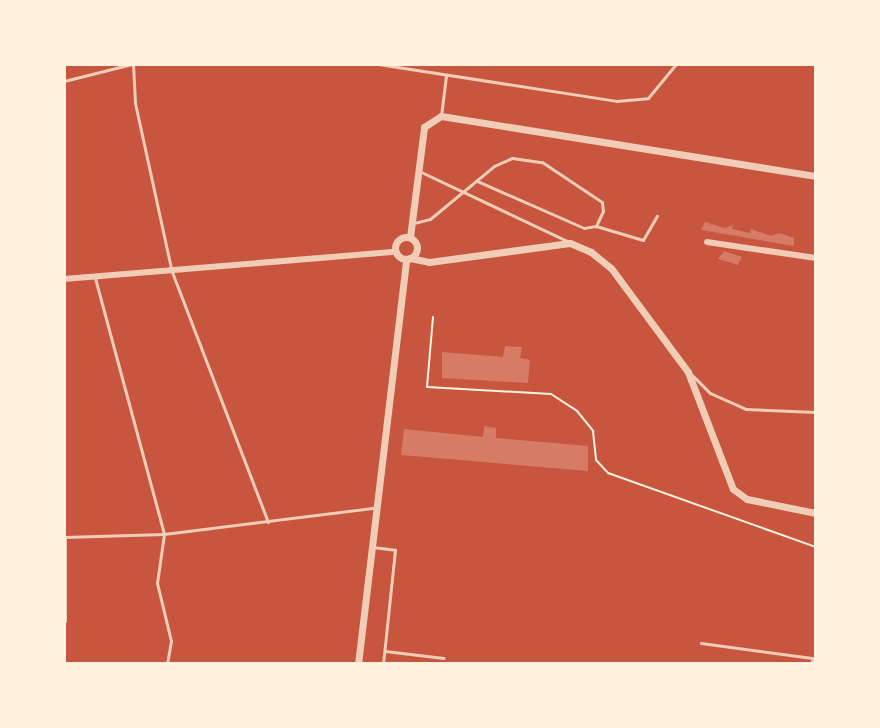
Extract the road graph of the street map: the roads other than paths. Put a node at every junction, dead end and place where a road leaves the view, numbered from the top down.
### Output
1 (133, 64) edge
2 (378, 64) edge
3 (435, 64) edge
4 (676, 64) edge
5 (433, 73) junction
6 (446, 75) junction
7 (64, 81) edge
8 (441, 116) junction
9 (419, 171) junction
10 (816, 176) edge
11 (477, 181) junction
12 (462, 192) junction
13 (657, 216) dead end
14 (414, 223) junction
15 (596, 226) junction
16 (410, 237) junction
17 (707, 242) dead end
18 (570, 243) junction
19 (395, 252) junction
20 (816, 258) edge
21 (408, 259) junction
22 (172, 272) junction
23 (95, 278) junction
24 (64, 279) edge
25 (688, 372) junction
26 (816, 412) edge
27 (376, 508) junction
28 (816, 513) edge
29 (268, 522) junction
30 (164, 534) junction
31 (64, 537) edge
32 (372, 547) junction
33 (65, 621) edge
34 (701, 643) dead end
35 (385, 651) junction
36 (814, 656) edge
37 (444, 658) dead end
38 (167, 664) edge
39 (358, 664) edge
40 (383, 664) edge
41 (810, 664) edge

1 - 7 lane
1 - 22 lane
2 - 5 lane
3 - 5 lane
4 - 6 lane
5 - 6 lane
6 - 8 lane
8 - 9 street
8 - 10 street
9 - 12 lane
9 - 14 street
11 - 12 lane
11 - 15 lane
11 - 15 lane
12 - 14 lane
12 - 18 lane
13 - 15 lane
14 - 16 street
16 - 19 street
16 - 21 street
17 - 20 street
18 - 21 street
18 - 25 street
19 - 21 street
19 - 22 street
21 - 27 street
22 - 23 street
22 - 29 lane
23 - 24 street
23 - 30 lane
25 - 26 lane
25 - 28 street
27 - 29 lane
27 - 32 street
29 - 30 lane
30 - 31 lane
30 - 38 lane
31 - 33 lane
32 - 35 lane
32 - 39 street
34 - 36 lane
35 - 37 lane
35 - 40 lane
36 - 41 lane

